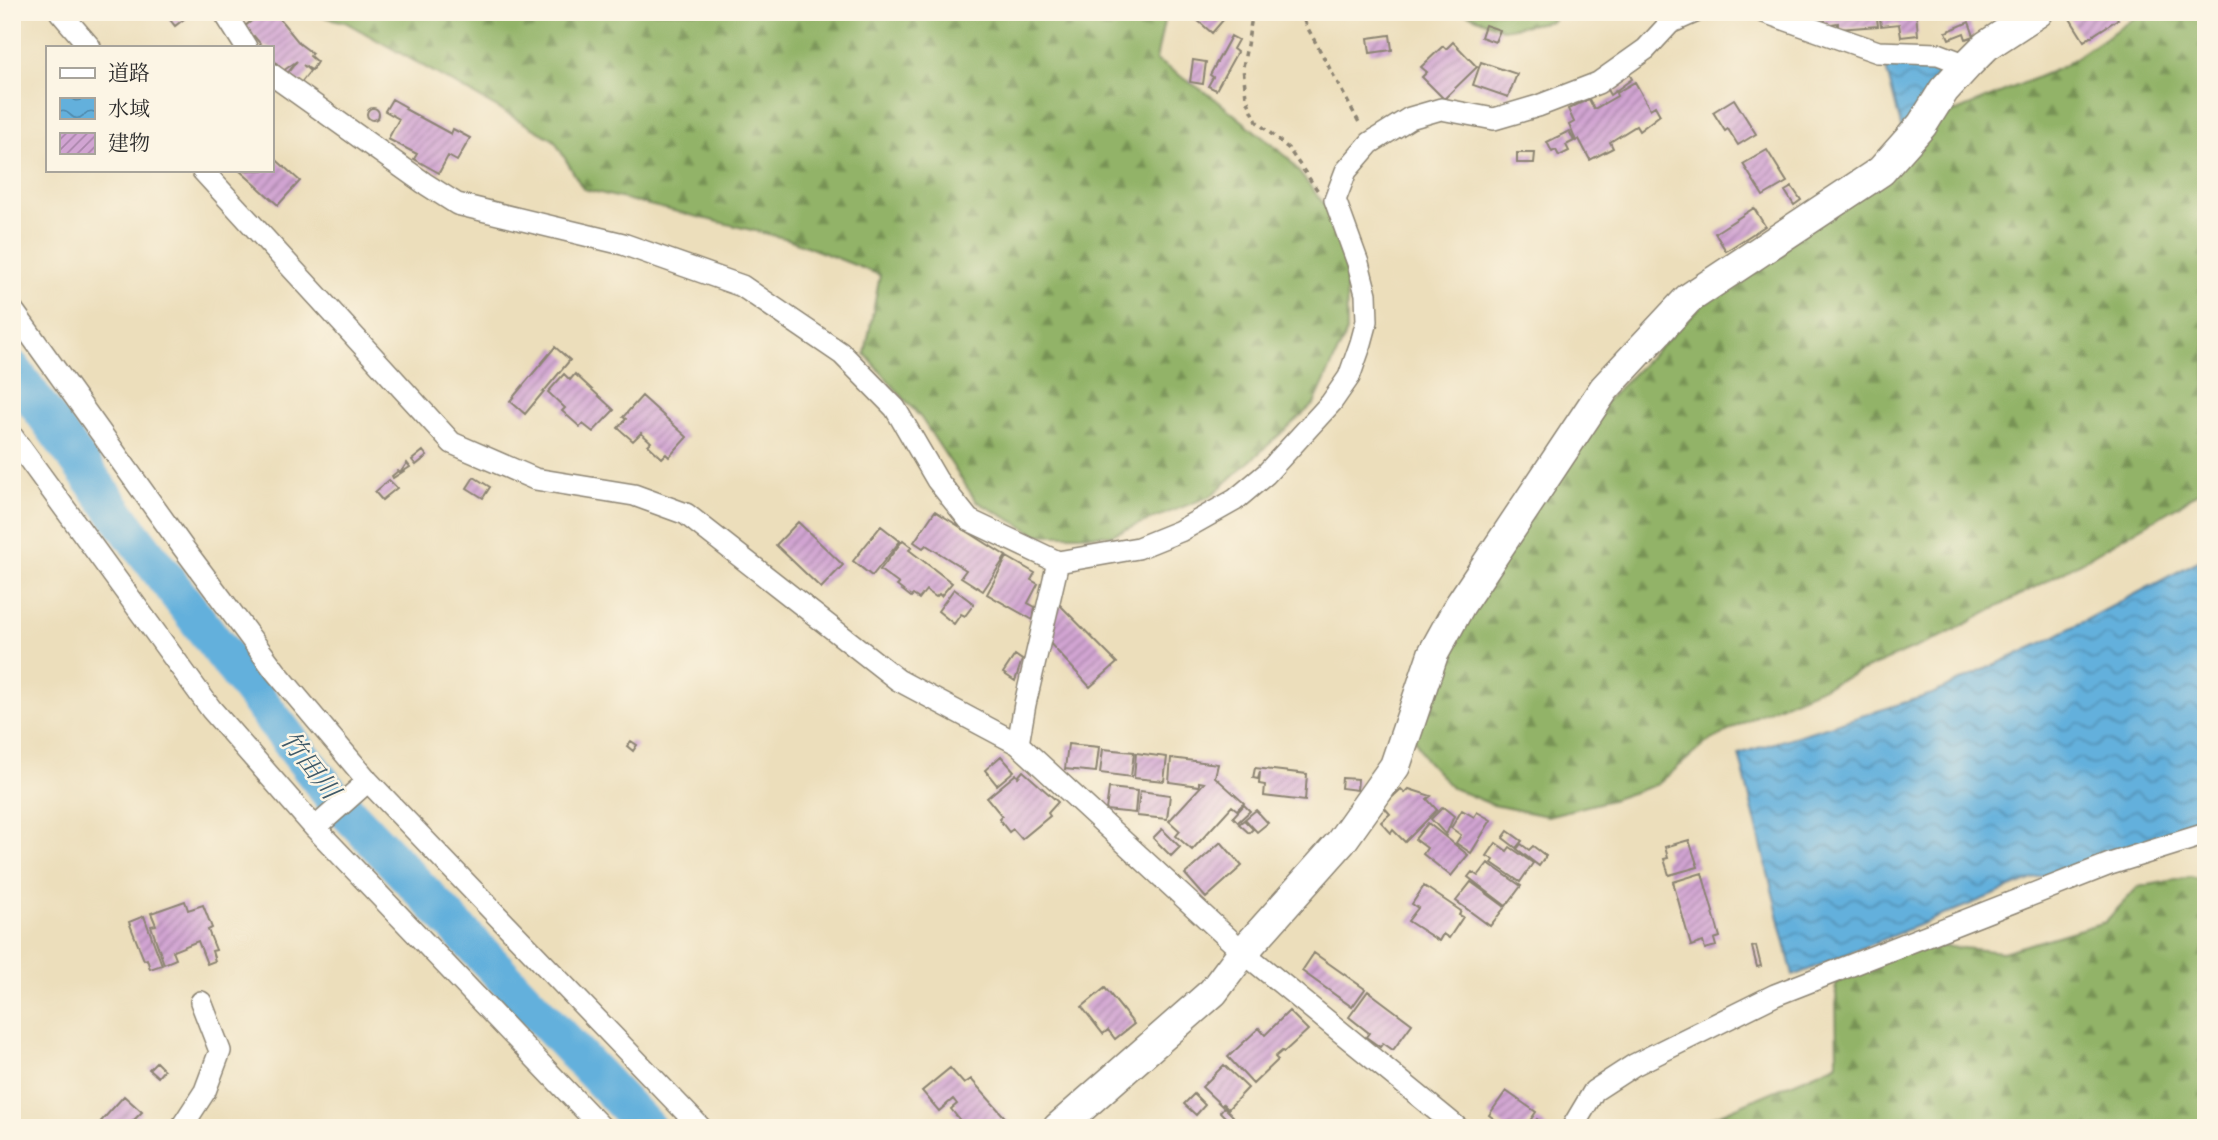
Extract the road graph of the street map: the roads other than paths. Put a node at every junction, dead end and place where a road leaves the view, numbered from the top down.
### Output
1 (60, 12) edge
2 (224, 12) edge
3 (1695, 12) edge
4 (1764, 12) edge
5 (2038, 12) edge
6 (89, 46) edge
7 (245, 46) edge
8 (1967, 65) junction
9 (273, 75) edge
10 (204, 172) edge
11 (12, 309) edge
12 (12, 436) edge
13 (1058, 562) junction
14 (1018, 744) junction
15 (366, 782) junction
16 (317, 826) junction
17 (2206, 834) edge
18 (1243, 951) junction
19 (201, 1002) dead end
20 (181, 1128) edge
21 (602, 1128) edge
22 (701, 1128) edge
23 (1058, 1128) edge
24 (1458, 1128) edge
25 (1572, 1128) edge

1 - 6 street
2 - 7 street
3 - 13 street
4 - 8 street
5 - 8 street
8 - 18 street
9 - 13 street
10 - 14 street
11 - 15 street
12 - 16 street
13 - 14 street
14 - 18 street
15 - 16 street
15 - 22 street
16 - 21 street
17 - 25 street
18 - 23 street
18 - 24 street
19 - 20 street

